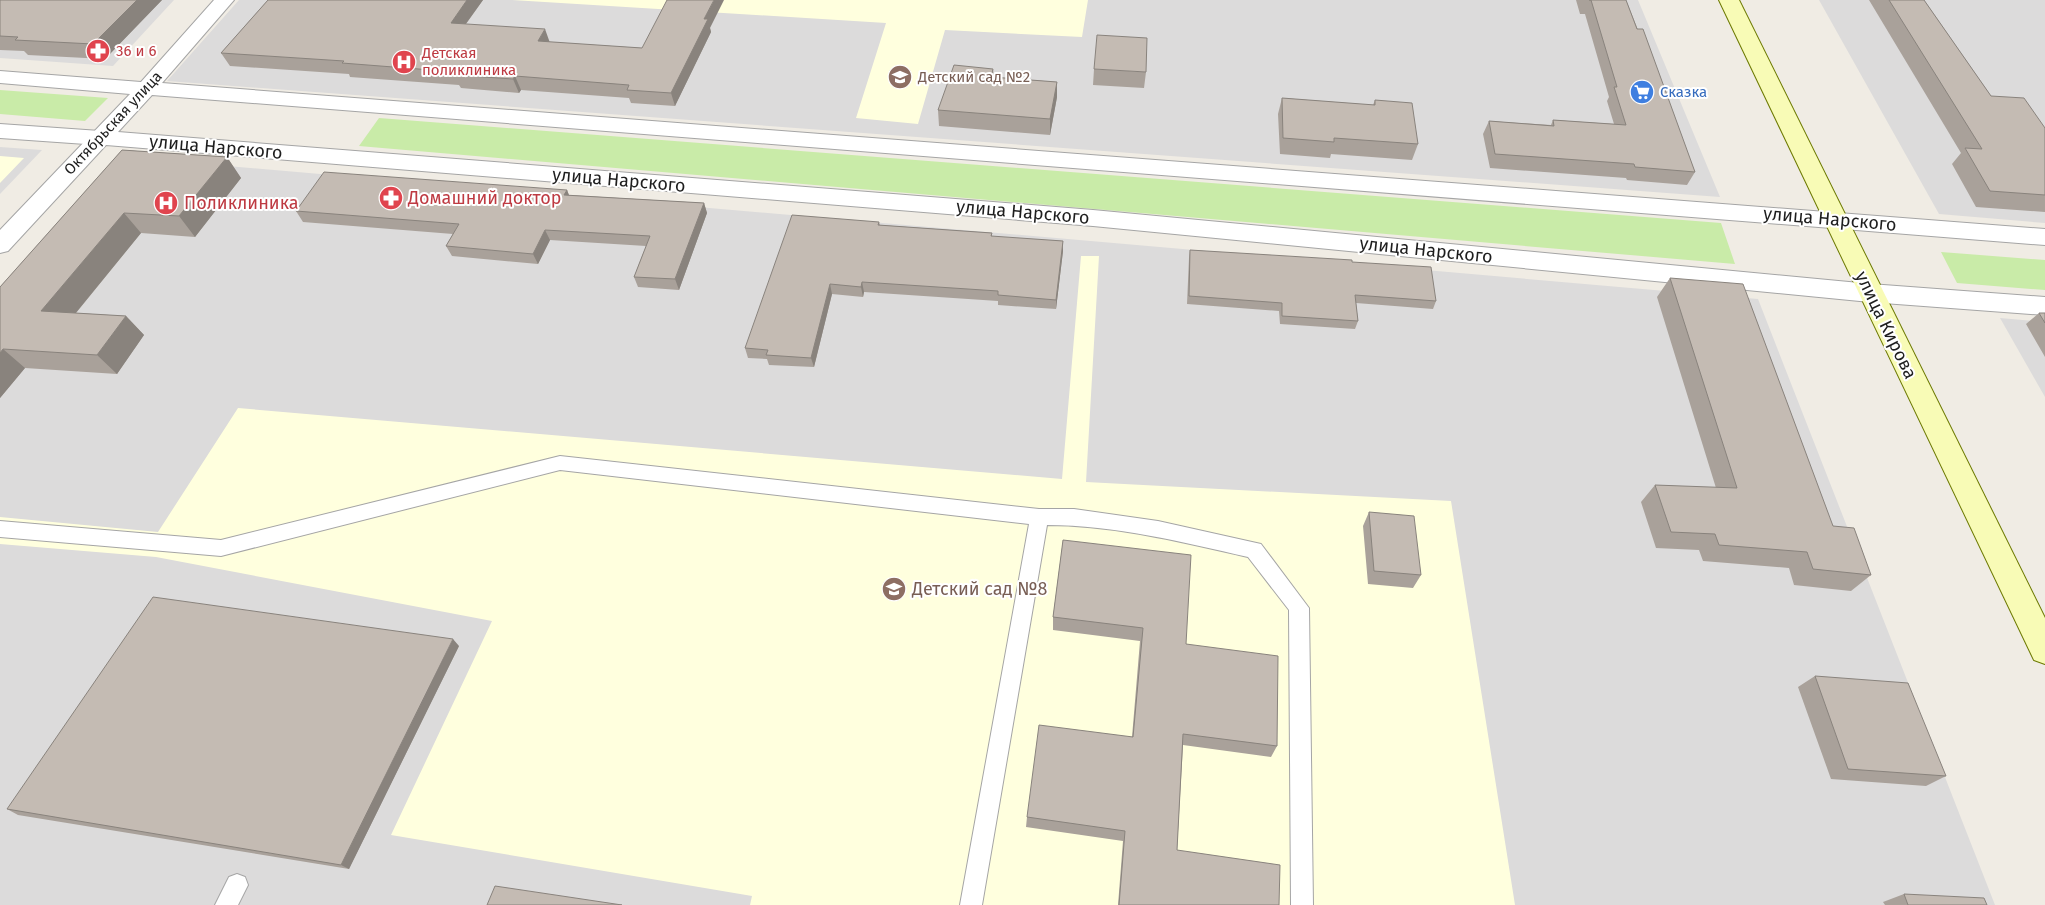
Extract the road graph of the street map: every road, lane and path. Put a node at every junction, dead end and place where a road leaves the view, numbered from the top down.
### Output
1 (224, 0) edge
2 (1729, 0) edge
3 (0, 77) edge
4 (146, 89) junction
5 (0, 130) edge
6 (100, 138) junction
7 (1834, 219) junction
8 (2045, 237) edge
9 (0, 244) edge
10 (1870, 293) junction
11 (2045, 306) edge
12 (1039, 517) junction
13 (0, 530) edge
14 (2045, 650) edge
15 (237, 885) dead end
16 (226, 905) edge
17 (971, 905) edge
18 (1302, 905) edge

1 - 4 street, Октябрьская улица
2 - 7 main road, улица Кирова
3 - 4 street, улица Нарского
4 - 6 street, Октябрьская улица
4 - 7 street, улица Нарского
5 - 6 street, улица Нарского
6 - 9 street, Октябрьская улица
6 - 10 street, улица Нарского
7 - 8 street, улица Нарского
7 - 10 main road, улица Кирова
10 - 11 street, улица Нарского
10 - 14 main road, улица Кирова
12 - 13 lane
12 - 17 lane
12 - 18 lane
15 - 16 lane

